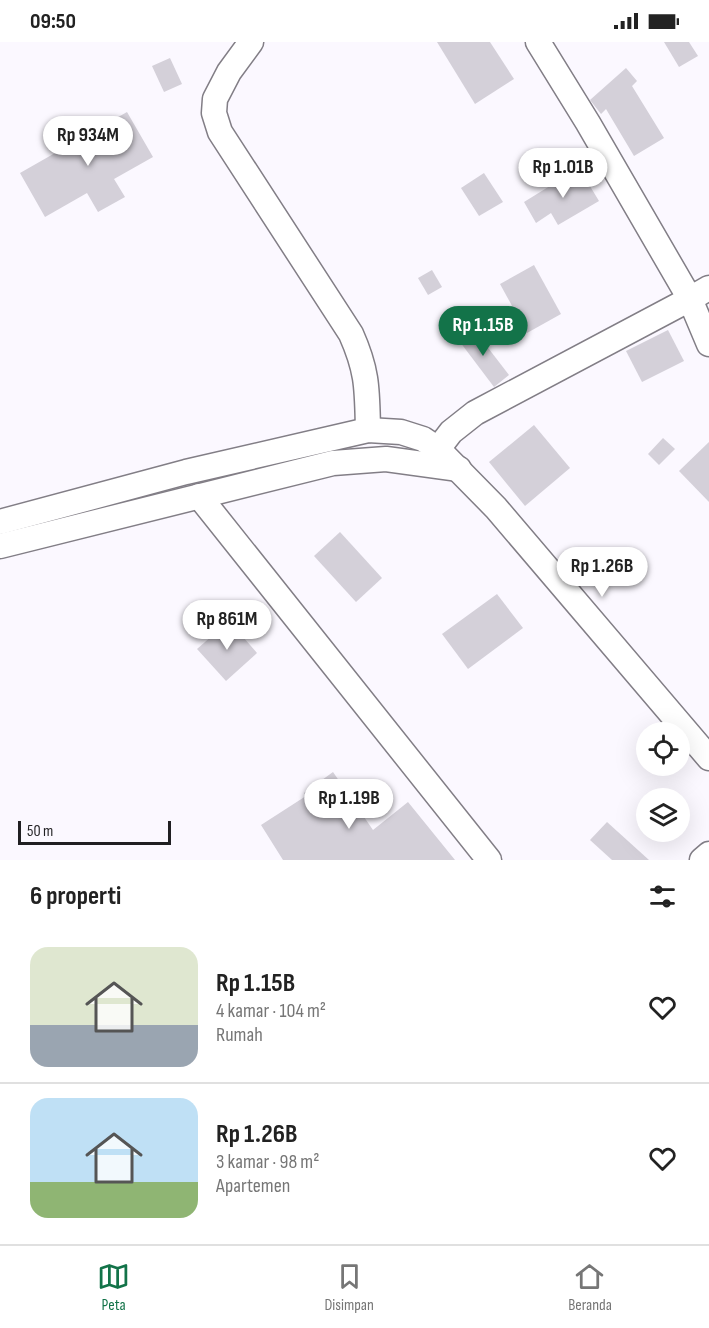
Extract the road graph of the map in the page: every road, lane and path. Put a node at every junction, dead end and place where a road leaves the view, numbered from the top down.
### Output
1 (251, 42) edge
2 (538, 42) edge
3 (699, 293) edge
4 (709, 344) edge
5 (368, 430) junction
6 (438, 449) junction
7 (459, 469) junction
8 (199, 496) junction
9 (0, 522) edge
10 (0, 546) edge
11 (709, 758) edge
12 (709, 854) edge
13 (489, 860) edge
14 (702, 860) edge

1 - 5 street
2 - 3 street
3 - 4 street
3 - 6 street
5 - 6 street
5 - 9 street
6 - 7 street
7 - 8 street
7 - 11 street
8 - 10 street
8 - 13 street
12 - 14 street

